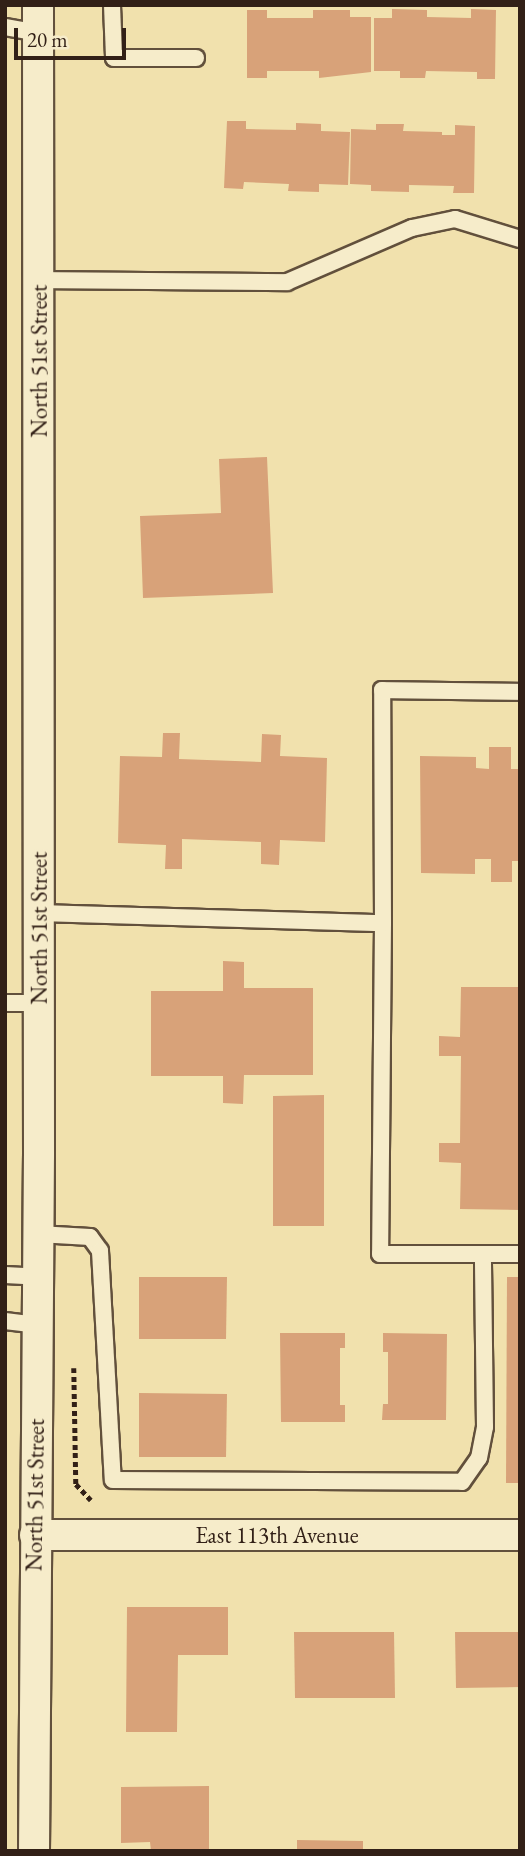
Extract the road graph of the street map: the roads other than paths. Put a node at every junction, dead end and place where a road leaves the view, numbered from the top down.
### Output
1 (112, 5) edge
2 (38, 19) edge
3 (5, 27) edge
4 (196, 58) dead end
5 (520, 239) edge
6 (40, 280) junction
7 (520, 692) edge
8 (40, 914) junction
9 (383, 923) junction
10 (5, 1003) edge
11 (40, 1003) junction
12 (38, 1234) junction
13 (483, 1254) junction
14 (520, 1254) edge
15 (5, 1275) edge
16 (38, 1277) junction
17 (5, 1321) edge
18 (37, 1325) junction
19 (34, 1535) junction
20 (520, 1535) edge
21 (34, 1851) edge

1 - 4 lane
2 - 3 lane
2 - 6 street, North 51st Street
5 - 6 lane
6 - 8 street, North 51st Street
7 - 9 lane
8 - 9 lane
8 - 11 street, North 51st Street
9 - 13 lane
10 - 11 lane
11 - 12 street, North 51st Street
12 - 13 lane
12 - 16 street, North 51st Street
13 - 14 lane
15 - 16 lane
16 - 18 street, North 51st Street
17 - 18 lane
18 - 19 street, North 51st Street
19 - 20 street, East 113th Avenue
19 - 21 street, North 51st Street

